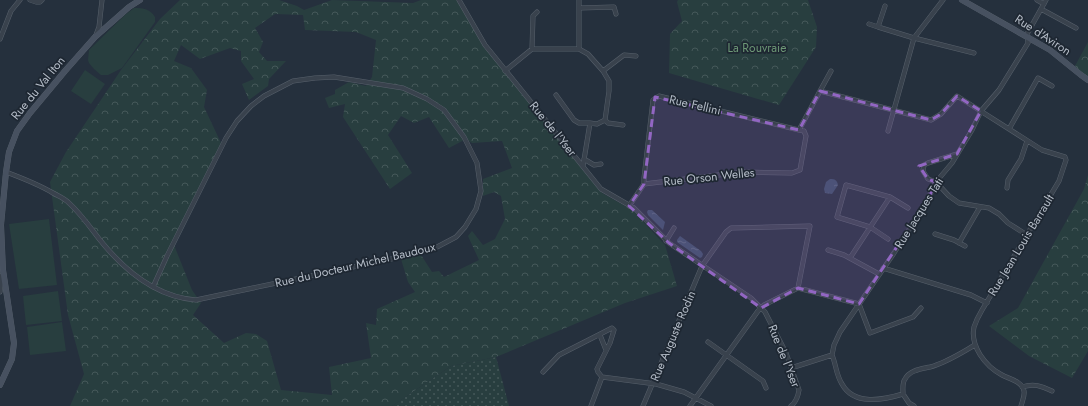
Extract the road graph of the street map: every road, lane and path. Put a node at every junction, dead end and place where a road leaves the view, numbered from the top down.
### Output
1 (20, 0) edge
2 (30, 0) edge
3 (42, 0) edge
4 (102, 0) edge
5 (140, 0) edge
6 (459, 0) edge
7 (579, 0) edge
8 (943, 0) edge
9 (962, 0) edge
10 (1037, 0) edge
11 (1045, 2) edge
12 (885, 6) dead end
13 (579, 8) junction
14 (1041, 9) junction
15 (537, 12) dead end
16 (616, 14) dead end
17 (100, 21) junction
18 (869, 24) dead end
19 (108, 26) junction
20 (878, 26) junction
21 (1076, 28) dead end
22 (95, 37) junction
23 (1028, 37) junction
24 (914, 38) junction
25 (0, 39) edge
26 (532, 48) junction
27 (579, 49) junction
28 (974, 53) dead end
29 (636, 56) dead end
30 (505, 71) junction
31 (604, 71) junction
32 (831, 71) dead end
33 (1088, 80) edge
34 (1052, 86) dead end
35 (820, 91) junction
36 (556, 95) dead end
37 (894, 111) junction
38 (981, 111) junction
39 (605, 120) junction
40 (590, 124) junction
41 (623, 125) dead end
42 (1010, 129) junction
43 (800, 130) junction
44 (888, 131) dead end
45 (1027, 141) junction
46 (957, 154) junction
47 (584, 159) junction
48 (601, 164) dead end
49 (583, 166) junction
50 (6, 172) junction
51 (936, 182) junction
52 (644, 184) junction
53 (1007, 188) dead end
54 (890, 197) junction
55 (629, 206) junction
56 (980, 207) junction
57 (908, 208) dead end
58 (870, 227) junction
59 (674, 228) dead end
60 (935, 234) dead end
61 (1027, 235) junction
62 (888, 239) dead end
63 (666, 241) junction
64 (959, 243) junction
65 (965, 246) dead end
66 (828, 250) dead end
67 (850, 258) junction
68 (702, 266) junction
69 (883, 268) junction
70 (3, 270) junction
71 (879, 274) junction
72 (153, 287) junction
73 (798, 288) junction
74 (0, 292) edge
75 (987, 303) junction
76 (860, 304) junction
77 (761, 308) junction
78 (921, 308) dead end
79 (600, 336) junction
80 (708, 342) dead end
81 (975, 345) junction
82 (606, 350) junction
83 (725, 354) junction
84 (832, 354) junction
85 (791, 368) junction
86 (543, 372) dead end
87 (602, 377) junction
88 (653, 384) junction
89 (0, 385) edge
90 (1022, 387) junction
91 (766, 388) dead end
92 (1052, 391) dead end
93 (903, 394) junction
94 (695, 398) junction
95 (794, 405) edge
96 (591, 406) edge
97 (643, 406) edge
98 (690, 406) edge
99 (710, 406) edge
100 (914, 406) edge
101 (1021, 406) edge

1 - 25 street
2 - 3 street
4 - 17 street, Rue du Val Iton
5 - 19 street
6 - 30 street, Rue de l'Yser
7 - 13 street
8 - 24 street
9 - 23 street, Rue d'Aviron
10 - 11 street
11 - 14 street, Rue Jacques Tati
12 - 20 street
13 - 16 street
13 - 27 street
14 - 21 street
14 - 23 street, Rue Jacques Tati
15 - 26 street
17 - 19 street
17 - 22 street, Rue du Val Iton
18 - 20 street
19 - 22 street
20 - 24 street
22 - 50 street, Rue du Val Iton
23 - 33 street, Rue d'Aviron
23 - 38 street, Rue Jacques Tati
24 - 28 street
24 - 37 street
26 - 27 street
26 - 30 street
27 - 31 street
29 - 31 street
30 - 49 street, Rue de l'Yser
31 - 39 street
32 - 35 street
34 - 42 street
35 - 37 street
35 - 43 street
36 - 40 street
37 - 38 street, Rue Jean Louis Barrault
37 - 44 street
38 - 42 street, Rue Jean Louis Barrault
38 - 46 street, Rue Jacques Tati
39 - 40 street
39 - 41 street
40 - 47 street
42 - 45 street, Rue Jean Louis Barrault
43 - 52 street, Rue Orson Welles
43 - 52 street, Rue Fellini
45 - 53 street
45 - 61 street, Rue Jean Louis Barrault
46 - 51 street, Rue Jacques Tati
46 - 51 street
47 - 48 street
47 - 49 street
49 - 55 street, Rue de l'Yser
50 - 70 street, Rue du Val Iton
50 - 72 street, Rue du Docteur Michel Baudoux
51 - 56 street
51 - 69 street, Rue Jacques Tati
52 - 55 street, Rue Fellini
54 - 57 street
54 - 58 street
54 - 58 street
55 - 63 street, Rue de l'Yser
56 - 61 street
56 - 64 street
58 - 62 street
58 - 67 street
59 - 63 street
60 - 64 street
61 - 75 street, Rue Jean Louis Barrault
63 - 68 street, Rue de l'Yser
64 - 65 street
66 - 67 street
67 - 71 street
68 - 73 street, Rue Auguste Rodin
68 - 77 street, Rue de l'Yser
68 - 88 street, Rue Auguste Rodin
69 - 71 street, Rue Jacques Tati
69 - 75 street
70 - 74 street
70 - 89 street, Rue du Val Iton
71 - 76 street, Rue Jacques Tati
72 - 72 street, Rue du Docteur Michel Baudoux
73 - 76 street
73 - 77 street
75 - 81 street, Rue Jean Louis Barrault
76 - 78 street
76 - 84 street, Rue Jacques Tati
77 - 83 street
77 - 85 street, Rue de l'Yser
79 - 82 street
79 - 82 street
79 - 86 street
80 - 83 street
81 - 90 street
81 - 93 street
82 - 87 street
83 - 91 street
83 - 94 street
84 - 85 street
84 - 93 street
85 - 95 street, Rue de l'Yser
87 - 88 street
87 - 96 street
88 - 94 street
88 - 97 street, Rue Auguste Rodin
90 - 92 street
90 - 101 street
93 - 100 street
94 - 98 street
94 - 99 street

